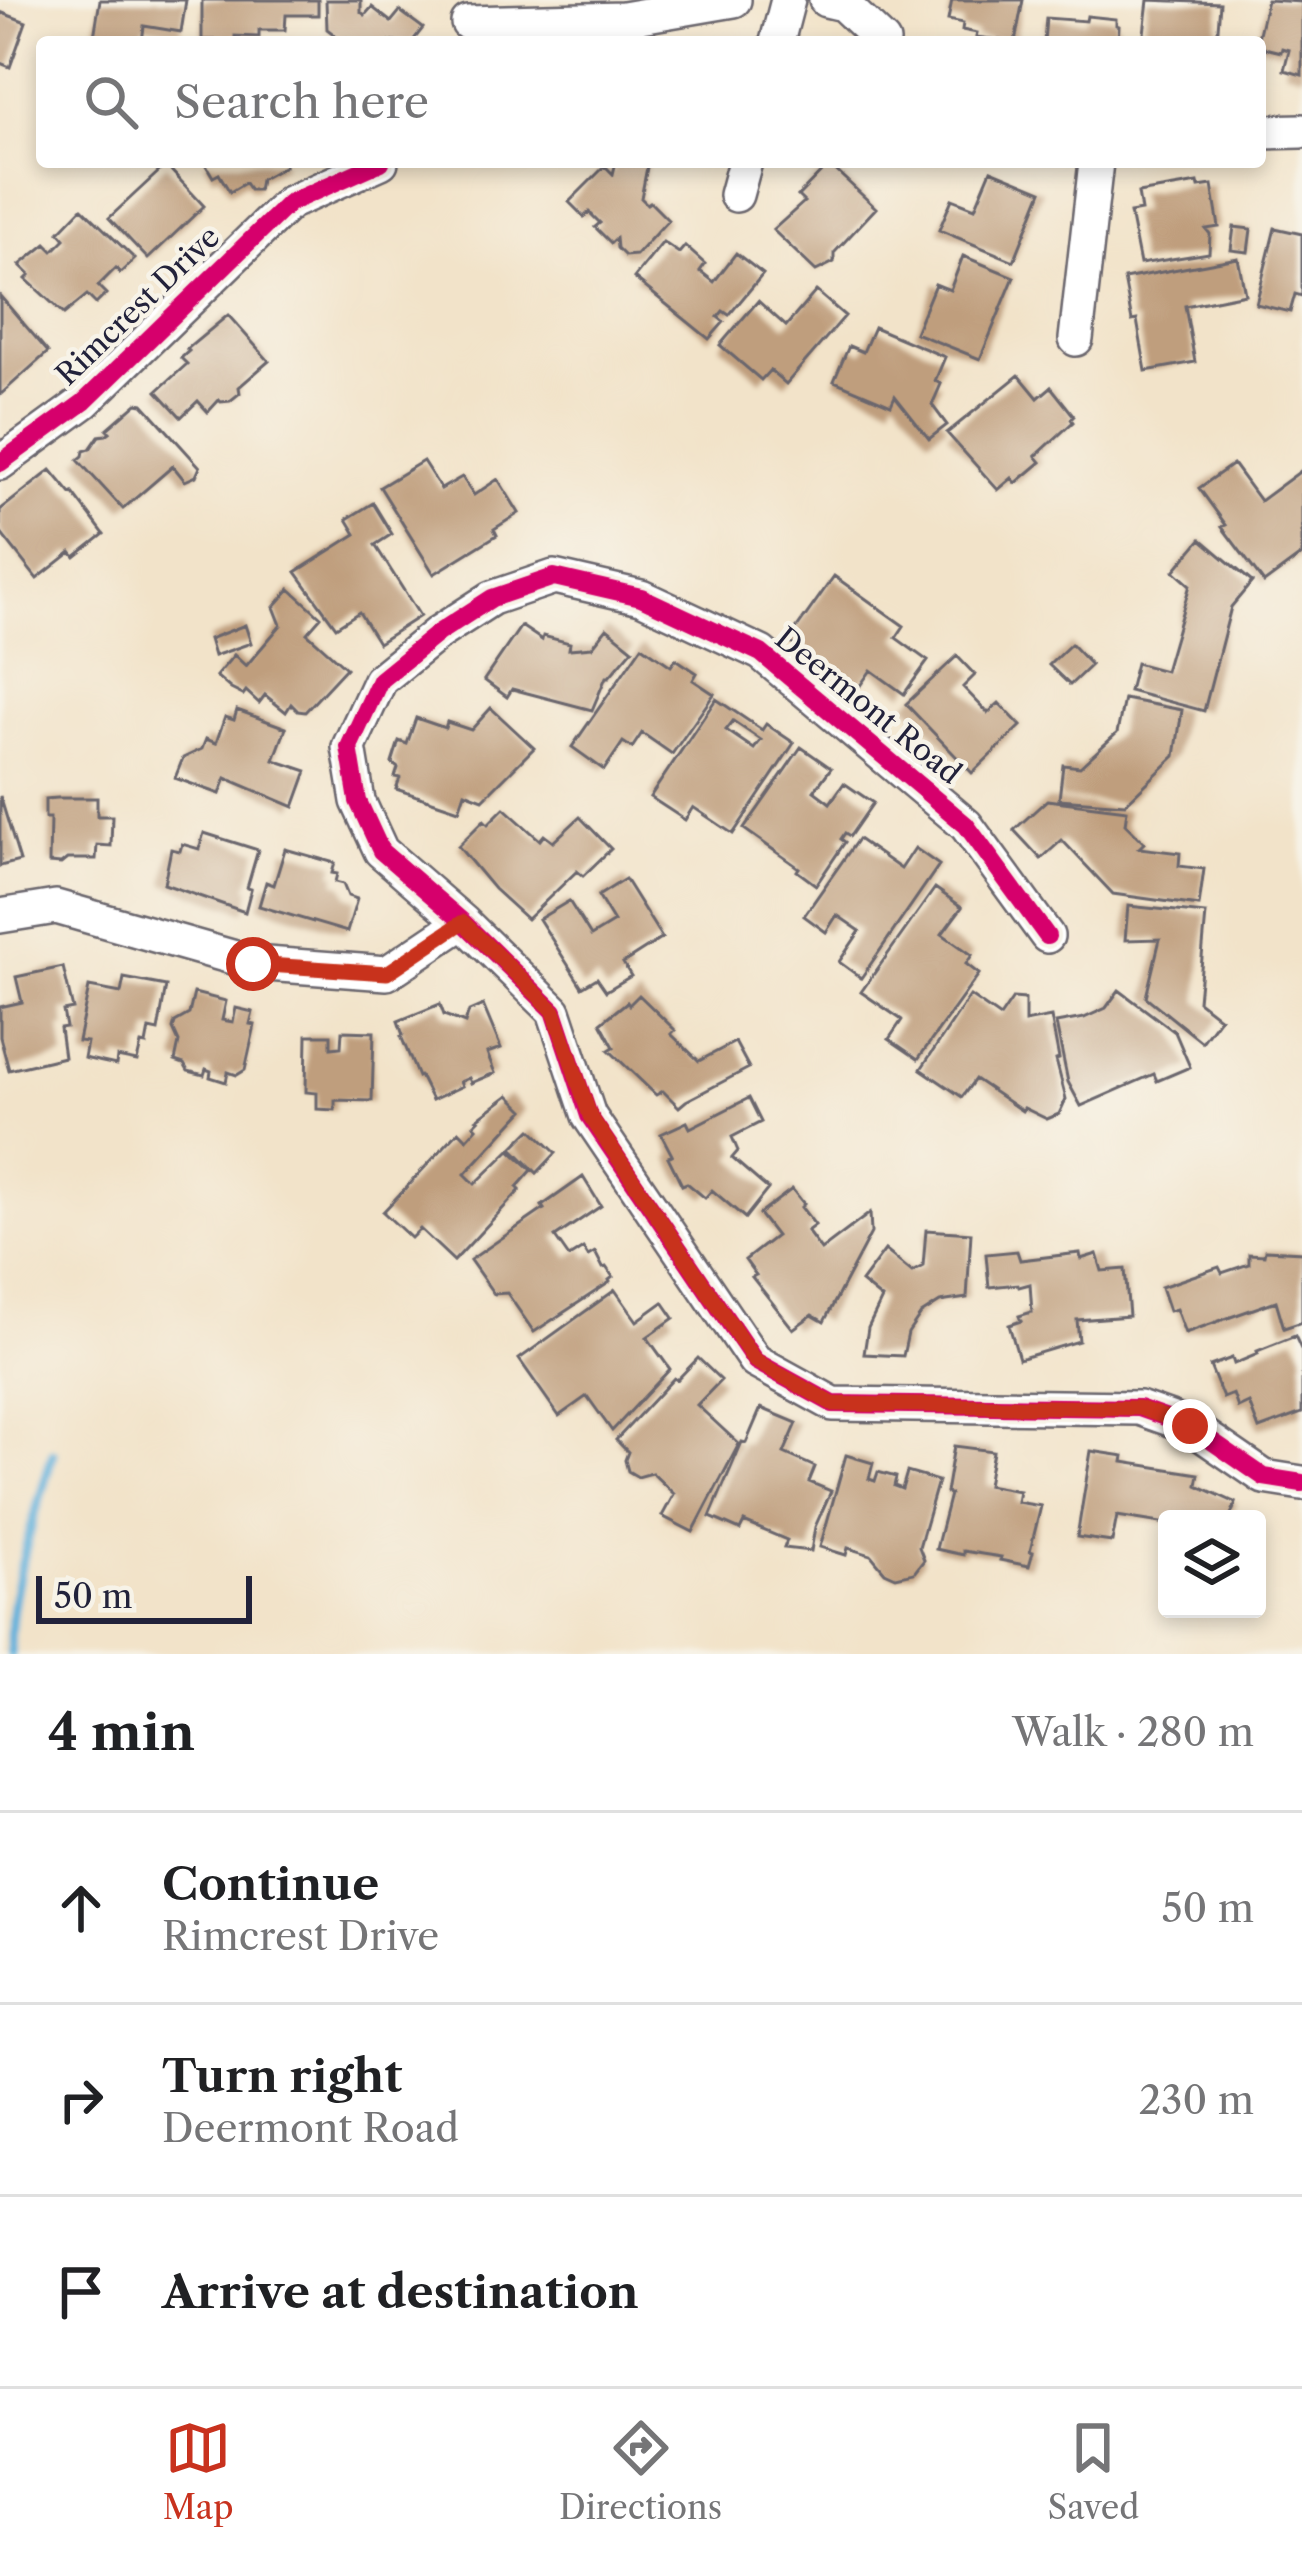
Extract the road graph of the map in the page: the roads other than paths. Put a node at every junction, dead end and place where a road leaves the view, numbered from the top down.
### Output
1 (734, 0) edge
2 (788, 0) edge
3 (826, 0) edge
4 (463, 22) edge
5 (779, 36) edge
6 (877, 36) edge
7 (1302, 131) edge
8 (1266, 132) edge
9 (368, 168) edge
10 (743, 168) edge
11 (1095, 168) edge
12 (736, 196) dead end
13 (1076, 339) dead end
14 (0, 463) edge
15 (0, 916) edge
16 (463, 922) junction
17 (1048, 936) dead end
18 (1302, 1483) edge

1 - 4 street
2 - 5 street
3 - 6 street
7 - 8 street
9 - 14 street, Rimcrest Drive
10 - 12 street
11 - 13 street
15 - 16 street
16 - 17 street, Deermont Road
16 - 18 street, Deermont Road

